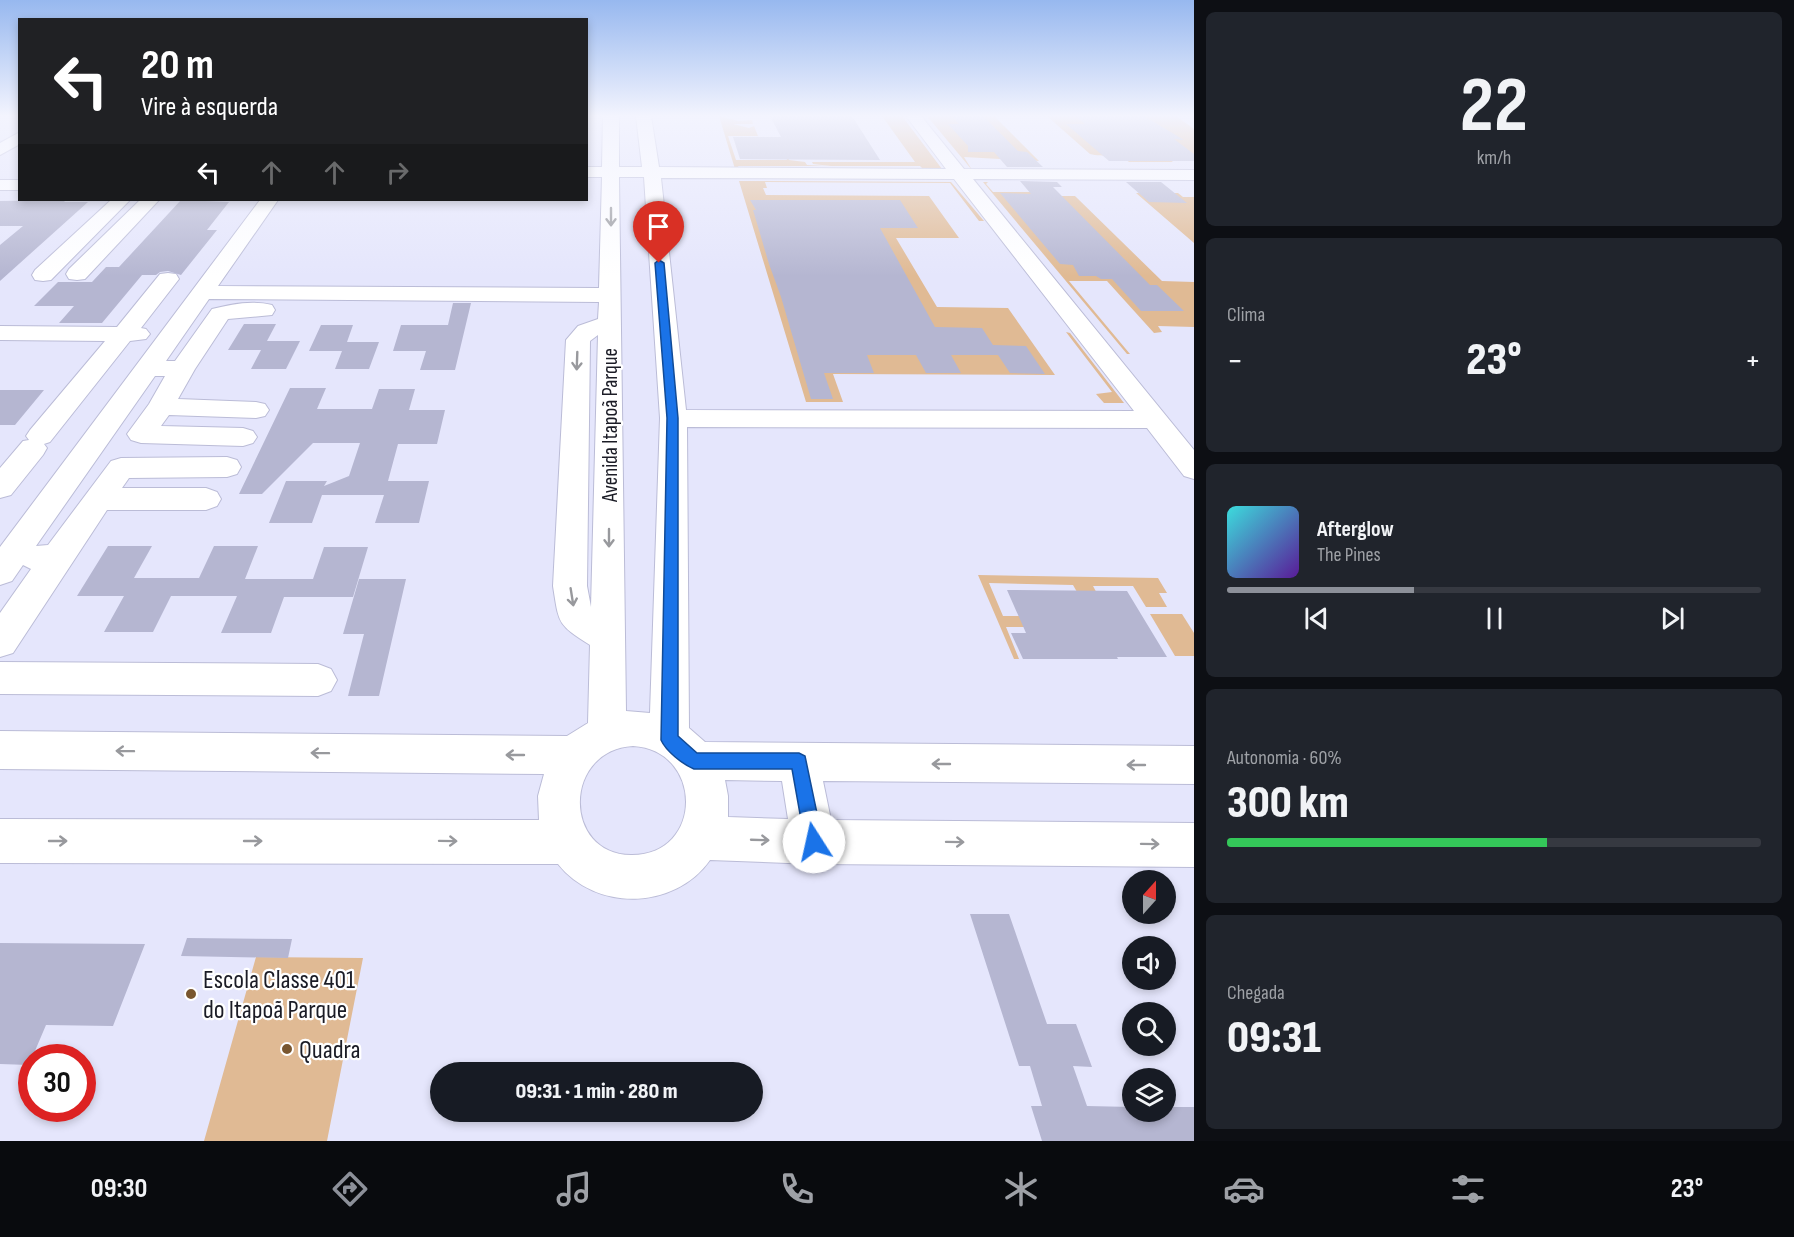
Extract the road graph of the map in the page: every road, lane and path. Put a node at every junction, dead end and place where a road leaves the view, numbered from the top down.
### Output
1 (651, 169) edge
2 (955, 169) edge
3 (599, 172) edge
4 (652, 173) junction
5 (959, 175) junction
6 (1194, 175) edge
7 (0, 185) edge
8 (18, 185) edge
9 (121, 201) edge
10 (149, 201) edge
11 (268, 201) edge
12 (43, 274) dead end
13 (77, 274) dead end
14 (168, 279) dead end
15 (204, 292) junction
16 (610, 309) junction
17 (436, 312) dead end
18 (123, 334) junction
19 (173, 335) junction
20 (5, 338) edge
21 (0, 355) edge
22 (106, 355) junction
23 (1106, 358) junction
24 (1133, 358) dead end
25 (148, 368) junction
26 (182, 369) junction
27 (160, 407) junction
28 (256, 410) dead end
29 (673, 418) junction
30 (1155, 420) junction
31 (243, 437) dead end
32 (227, 467) dead end
33 (1194, 469) edge
34 (0, 488) edge
35 (100, 499) junction
36 (206, 499) dead end
37 (57, 557) junction
38 (3, 564) edge
39 (608, 638) junction
40 (0, 642) edge
41 (0, 678) edge
42 (318, 680) dead end
43 (590, 744) junction
44 (0, 750) edge
45 (681, 750) junction
46 (799, 761) junction
47 (1194, 765) edge
48 (701, 838) junction
49 (0, 841) edge
50 (570, 842) junction
51 (814, 842) junction
52 (1194, 845) edge

1 - 4 street
2 - 5 street
3 - 4 street
3 -> 16 street, Avenida Itapoã Parque
4 - 5 street
4 - 29 street
5 - 6 street
5 - 23 street
7 - 8 street
9 - 12 street
10 - 13 street
11 - 15 street
14 - 18 street
15 - 16 street
15 - 19 street
16 -> 39 street, Avenida Itapoã Parque
16 -> 39 street
17 - 26 street
18 - 19 street
18 - 20 street
18 - 22 street
19 - 25 street
21 - 22 street
22 - 34 street
23 - 24 street
23 - 30 street
25 - 26 street
25 - 38 street
26 - 27 street
27 - 28 street
27 - 31 street
29 - 30 street
29 - 45 street
30 - 33 street
32 - 35 street
35 - 36 street
35 - 37 street
37 - 38 street
37 - 40 street
39 - 43 street, Avenida Itapoã Parque
41 - 42 street
43 -> 44 street
43 - 45 street
43 - 50 street
45 - 46 street
45 - 48 street
47 -> 46 street
46 - 51 street
48 - 50 street
48 -> 51 street
49 -> 50 street
51 -> 52 street

